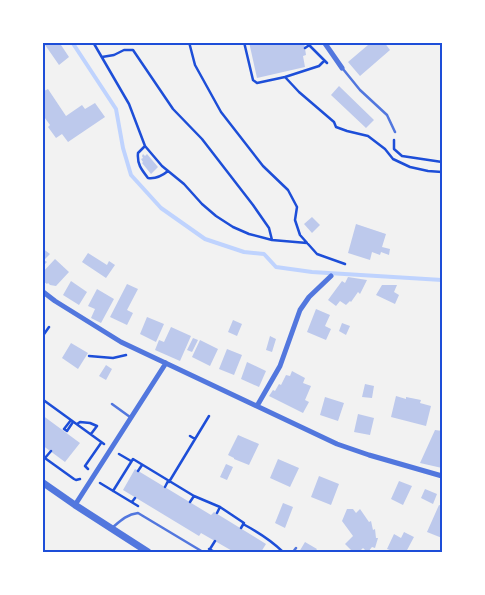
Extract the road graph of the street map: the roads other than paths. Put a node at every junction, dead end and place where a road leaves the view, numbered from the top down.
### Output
1 (324, 42) edge
2 (342, 68) joint
3 (395, 132) road end
4 (331, 276) dead end
5 (42, 291) edge
6 (166, 364) junction
7 (112, 404) dead end
8 (256, 406) junction
9 (131, 418) junction
10 (442, 476) edge
11 (42, 482) edge
12 (75, 505) junction
13 (111, 529) junction
14 (296, 548) dead end
15 (148, 552) edge
16 (203, 552) edge
17 (294, 552) edge

1 - 2 street
2 - 3 lane
4 - 8 street
5 - 6 street
6 - 8 street
6 - 9 street
7 - 9 lane
8 - 10 street
9 - 12 street
11 - 12 street
12 - 13 street
13 - 15 street
13 - 16 lane
14 - 17 lane

